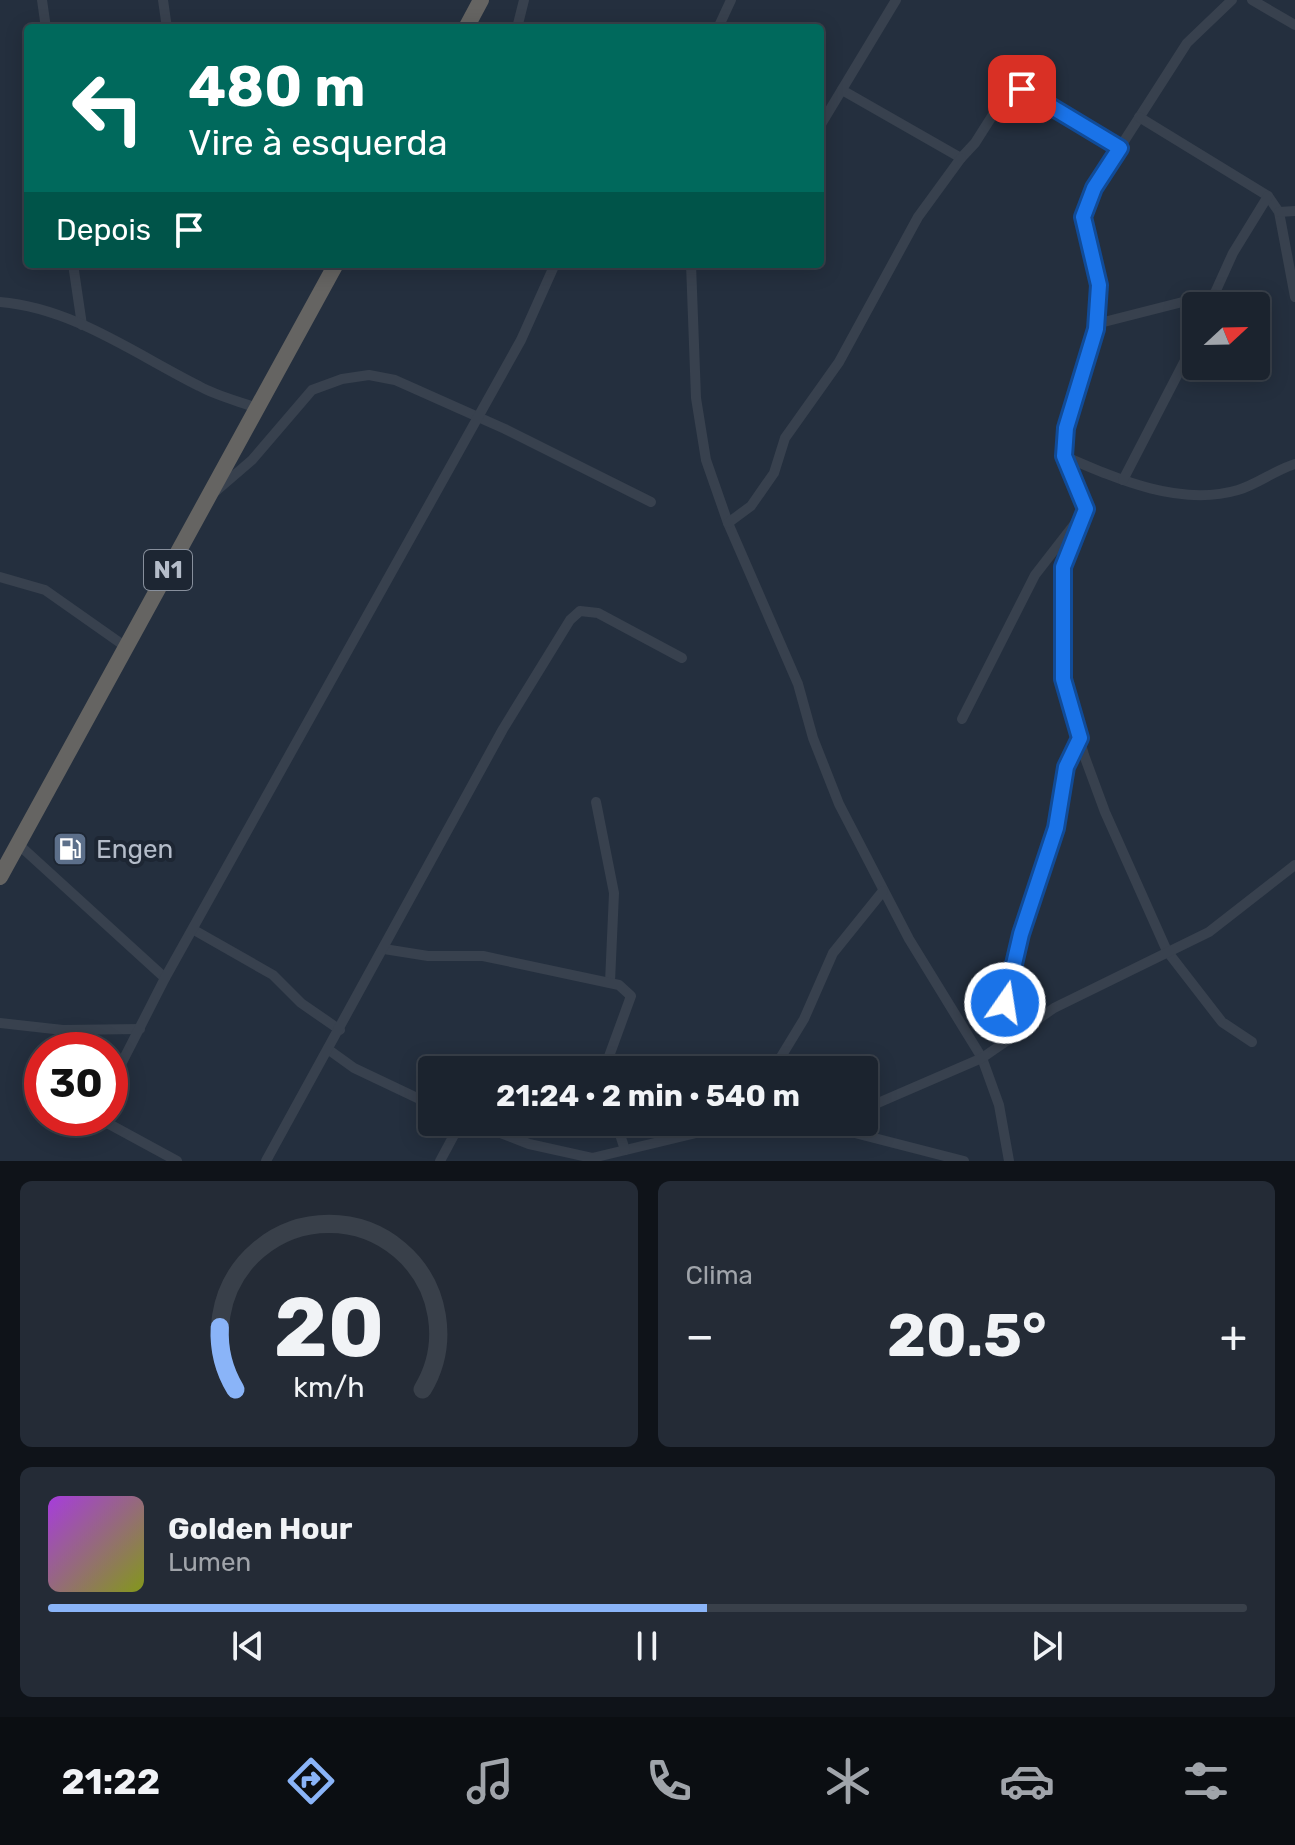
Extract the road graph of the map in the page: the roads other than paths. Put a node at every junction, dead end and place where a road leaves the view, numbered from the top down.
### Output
1 (42, 0) edge
2 (163, 0) edge
3 (481, 0) edge
4 (524, 0) edge
5 (731, 0) edge
6 (896, 0) edge
7 (1232, 0) edge
8 (1252, 0) edge
9 (1281, 0) edge
10 (1273, 12) junction
11 (45, 24) edge
12 (166, 24) edge
13 (468, 24) edge
14 (518, 24) edge
15 (720, 24) edge
16 (1295, 25) edge
17 (842, 90) junction
18 (1139, 117) junction
19 (824, 119) edge
20 (1120, 148) junction
21 (961, 158) junction
22 (1268, 196) junction
23 (1295, 211) edge
24 (1279, 212) junction
25 (74, 268) edge
26 (334, 268) edge
27 (553, 268) edge
28 (691, 268) edge
29 (1215, 292) edge
30 (1295, 297) edge
31 (0, 302) edge
32 (1182, 302) edge
33 (1096, 324) junction
34 (82, 325) junction
35 (1182, 366) edge
36 (257, 408) junction
37 (474, 418) junction
38 (1064, 456) junction
39 (1295, 464) edge
40 (1123, 480) junction
41 (209, 497) junction
42 (651, 502) dead end
43 (1086, 509) junction
44 (728, 523) junction
45 (0, 577) edge
46 (126, 647) junction
47 (682, 658) dead end
48 (962, 719) dead end
49 (1080, 738) junction
50 (596, 802) dead end
51 (18, 844) junction
52 (1295, 865) edge
53 (0, 877) edge
54 (883, 891) junction
55 (194, 930) junction
56 (384, 949) junction
57 (1167, 951) junction
58 (165, 978) junction
59 (610, 982) junction
60 (0, 1023) edge
61 (140, 1029) junction
62 (340, 1030) junction
63 (1252, 1042) dead end
64 (1003, 1043) junction
65 (329, 1050) junction
66 (128, 1052) edge
67 (609, 1056) edge
68 (782, 1056) edge
69 (982, 1058) junction
70 (418, 1098) edge
71 (878, 1103) edge
72 (128, 1134) edge
73 (453, 1136) edge
74 (507, 1136) edge
75 (620, 1136) edge
76 (684, 1136) edge
77 (867, 1136) edge
78 (625, 1150) junction
79 (556, 1156) edge
80 (177, 1161) edge
81 (266, 1161) edge
82 (440, 1161) edge
83 (964, 1161) edge
84 (1009, 1161) edge

1 - 11 street
2 - 12 street
3 - 13 highway
4 - 14 street
5 - 15 street
6 - 17 street
7 - 18 street
8 - 10 street
9 - 10 street
10 - 16 street
17 - 19 street
17 - 21 street
18 - 20 street
18 - 22 street
20 - 21 street
20 - 33 street
21 - 44 street
22 - 24 street
22 - 29 street
23 - 24 street
24 - 30 street
25 - 34 street
26 - 36 highway, N1
27 - 37 street
28 - 44 street
31 - 34 street
32 - 33 street
33 - 38 street
34 - 36 street
35 - 40 street
36 - 41 highway, N1
37 - 41 street
37 - 42 street
37 - 55 street
38 - 40 street
38 - 43 street
39 - 40 street
41 - 46 highway, N1
43 - 48 street
43 - 49 street
44 - 54 street
45 - 46 street
46 - 51 highway, N1
47 - 56 street
49 - 57 street
49 - 64 street
50 - 59 street
51 - 53 highway, N1
51 - 58 street
52 - 57 street
54 - 68 street
54 - 69 street
55 - 58 street
55 - 62 street
56 - 59 street
56 - 62 street
57 - 63 street
57 - 64 street
58 - 61 street
59 - 67 street
60 - 61 street
61 - 66 street
62 - 65 street
64 - 69 street
65 - 70 street
65 - 81 street
69 - 71 street
69 - 84 street
72 - 80 street
73 - 82 street
74 - 79 street
75 - 78 street
76 - 78 street
77 - 83 street
78 - 79 street

